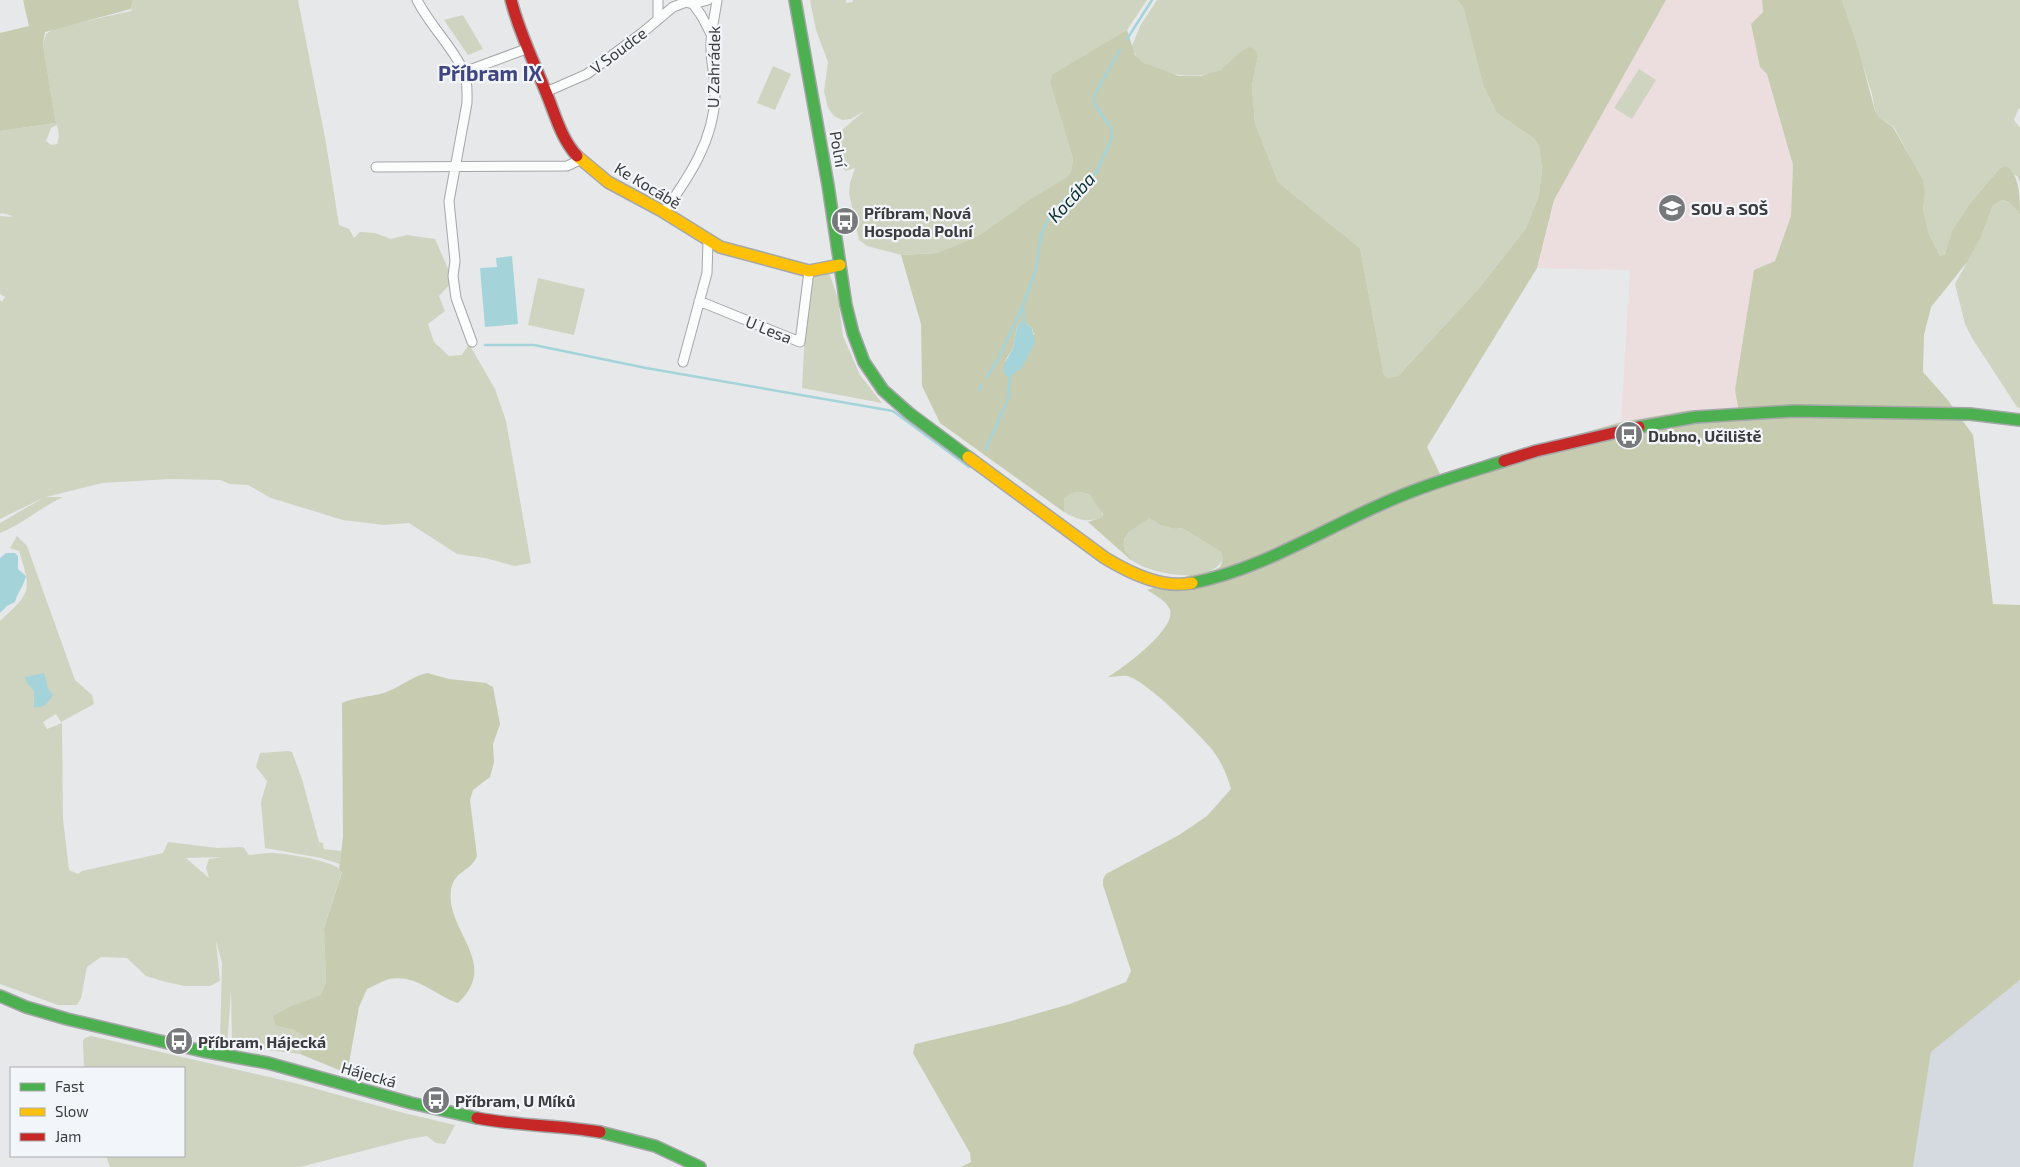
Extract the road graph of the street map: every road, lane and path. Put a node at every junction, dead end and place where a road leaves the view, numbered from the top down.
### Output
1 (418, 0) edge
2 (511, 0) edge
3 (658, 0) edge
4 (708, 0) edge
5 (717, 0) edge
6 (796, 0) edge
7 (686, 2) edge
8 (658, 18) junction
9 (712, 36) junction
10 (526, 49) junction
11 (464, 72) junction
12 (546, 92) junction
13 (580, 160) junction
14 (376, 167) dead end
15 (455, 168) junction
16 (664, 212) junction
17 (708, 242) junction
18 (840, 265) junction
19 (809, 271) junction
20 (699, 301) junction
21 (472, 342) dead end
22 (684, 362) dead end
23 (2020, 420) edge
24 (0, 996) edge
25 (700, 1167) edge

1 - 11 street
2 - 10 street, Ke Kocábě
3 - 8 street
4 - 7 street, V Soudce
5 - 9 street, U Zahrádek
6 - 18 street, Polní
7 - 8 street, V Soudce
7 - 9 street
8 - 12 street, V Soudce
9 - 16 street, U Zahrádek
10 - 11 street
10 - 12 street, Ke Kocábě
11 - 15 street
12 - 13 street, Ke Kocábě
13 - 15 street
13 - 16 street, Ke Kocábě
14 - 15 street
15 - 21 street
16 - 17 street, Ke Kocábě
17 - 19 street, Ke Kocábě
17 - 20 street
18 - 19 street, Ke Kocábě
18 - 23 street, Polní
19 - 20 street, U Lesa
20 - 22 street
24 - 25 street, Hájecká

